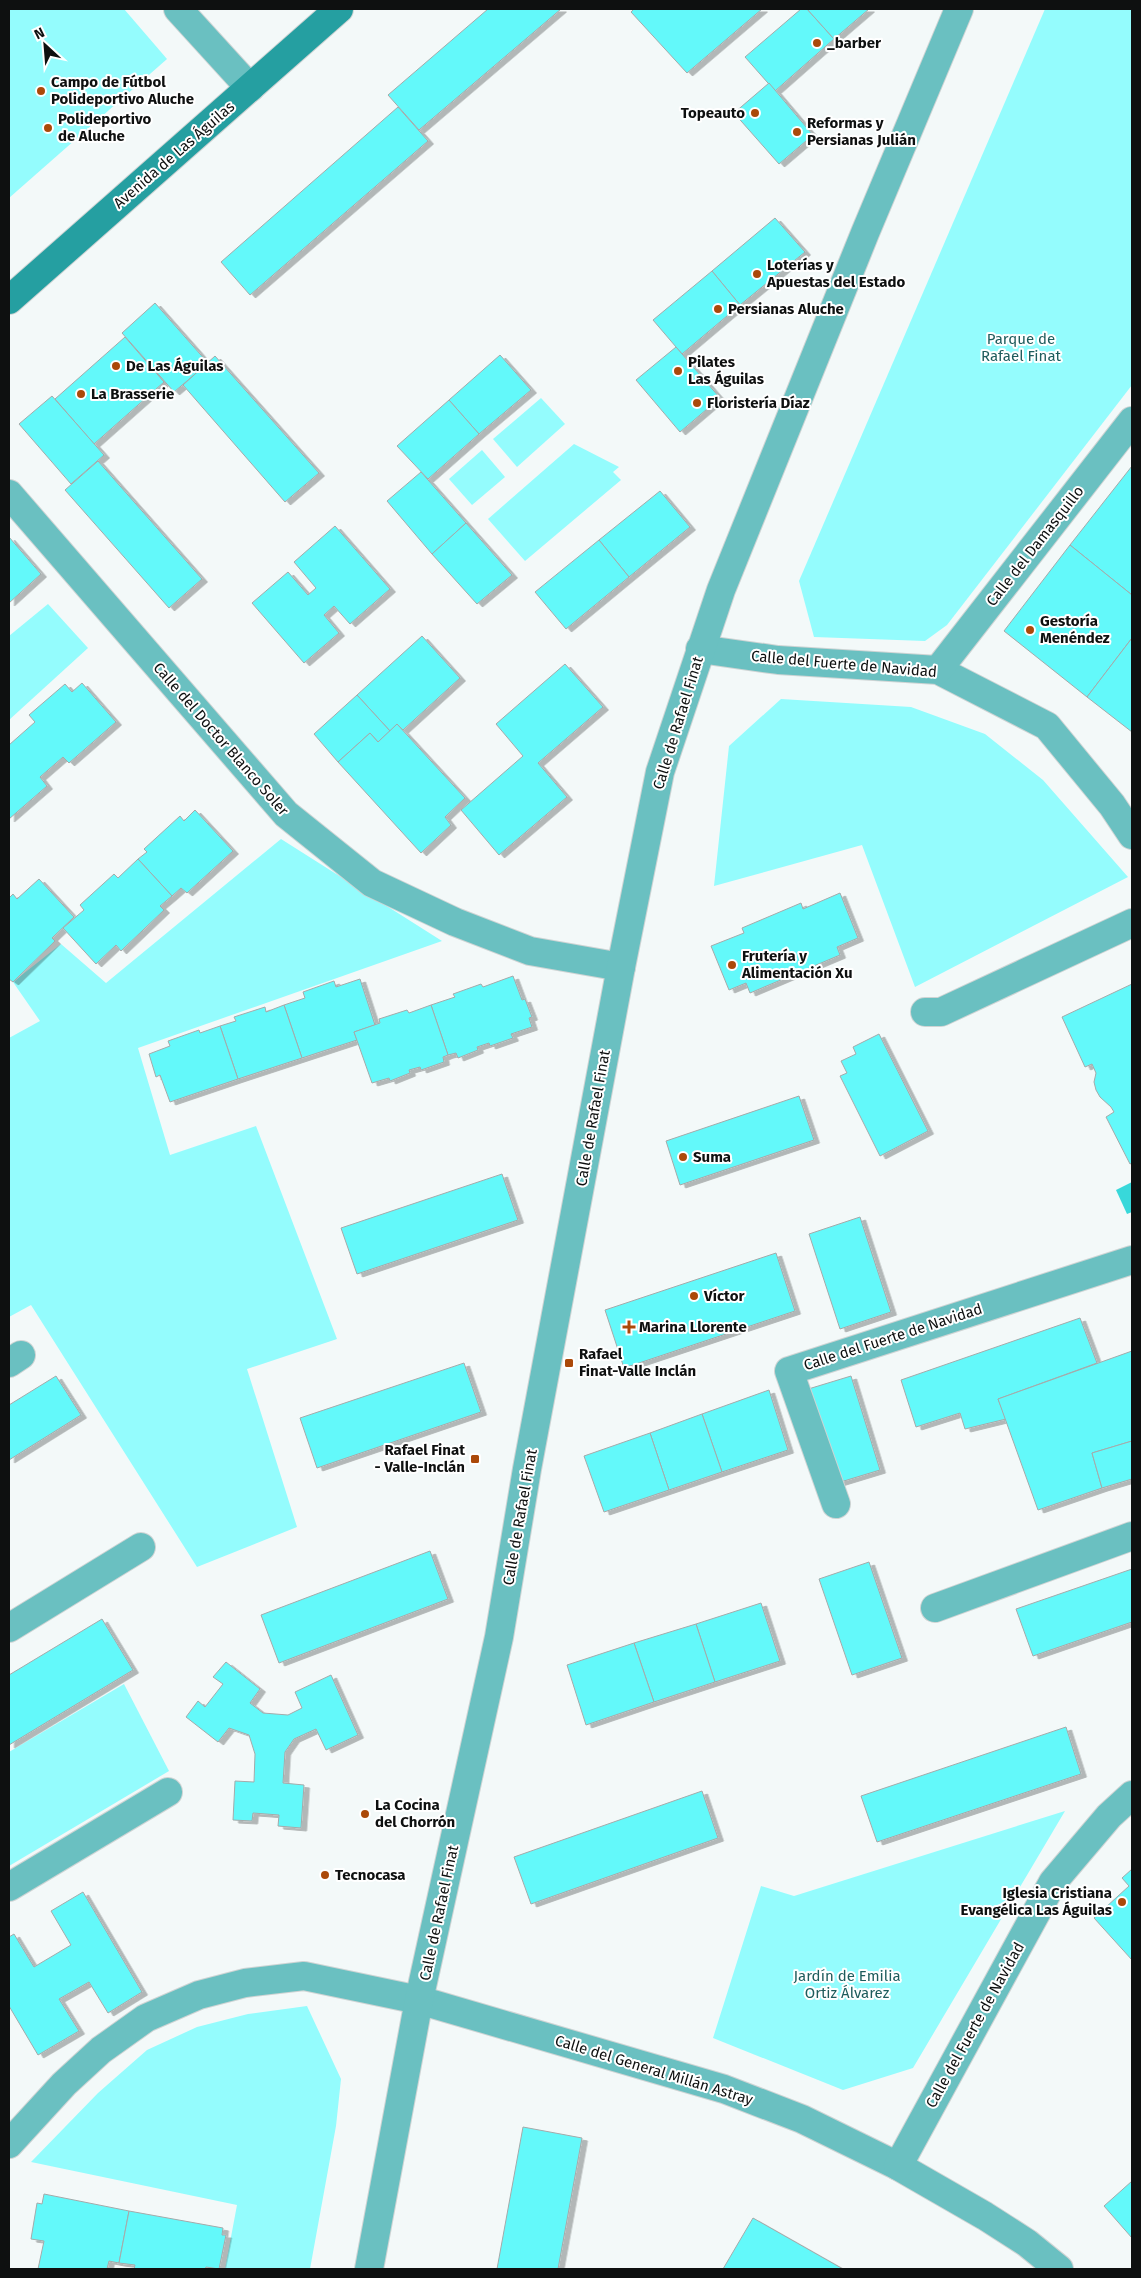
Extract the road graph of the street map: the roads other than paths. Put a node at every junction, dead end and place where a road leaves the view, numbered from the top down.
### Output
1 (178, 9) edge
2 (339, 9) edge
3 (959, 9) edge
4 (250, 88) junction
5 (9, 300) edge
6 (1132, 421) edge
7 (9, 494) edge
8 (700, 649) junction
9 (938, 670) junction
10 (1132, 835) edge
11 (1132, 923) edge
12 (621, 967) junction
13 (925, 1012) dead end
14 (1132, 1260) edge
15 (836, 1504) dead end
16 (1132, 1536) edge
17 (141, 1547) dead end
18 (934, 1608) dead end
19 (9, 1628) edge
20 (168, 1792) dead end
21 (1132, 1794) edge
22 (9, 1887) edge
23 (419, 2000) junction
24 (11, 2136) edge
25 (898, 2166) junction
26 (369, 2269) edge
27 (1059, 2269) edge

1 - 4 street
2 - 4 street, Avenida de Las Águilas
3 - 8 street, Calle de Rafael Finat
4 - 5 street, Avenida de Las Águilas
6 - 9 street, Calle del Damasquillo
7 - 12 street, Calle del Doctor Blanco Soler
8 - 9 street, Calle del Fuerte de Navidad
8 - 12 street, Calle de Rafael Finat
9 - 10 street, Calle del Fuerte de Navidad
11 - 13 street
12 - 23 street, Calle de Rafael Finat
14 - 15 street, Calle del Fuerte de Navidad
16 - 18 street
17 - 19 street
20 - 22 street
21 - 25 street, Calle del Fuerte de Navidad
23 - 24 street, Calle del General Millán Astray
23 - 25 street, Calle del General Millán Astray
23 - 26 street, Calle de Rafael Finat
25 - 27 street, Calle del General Millán Astray

